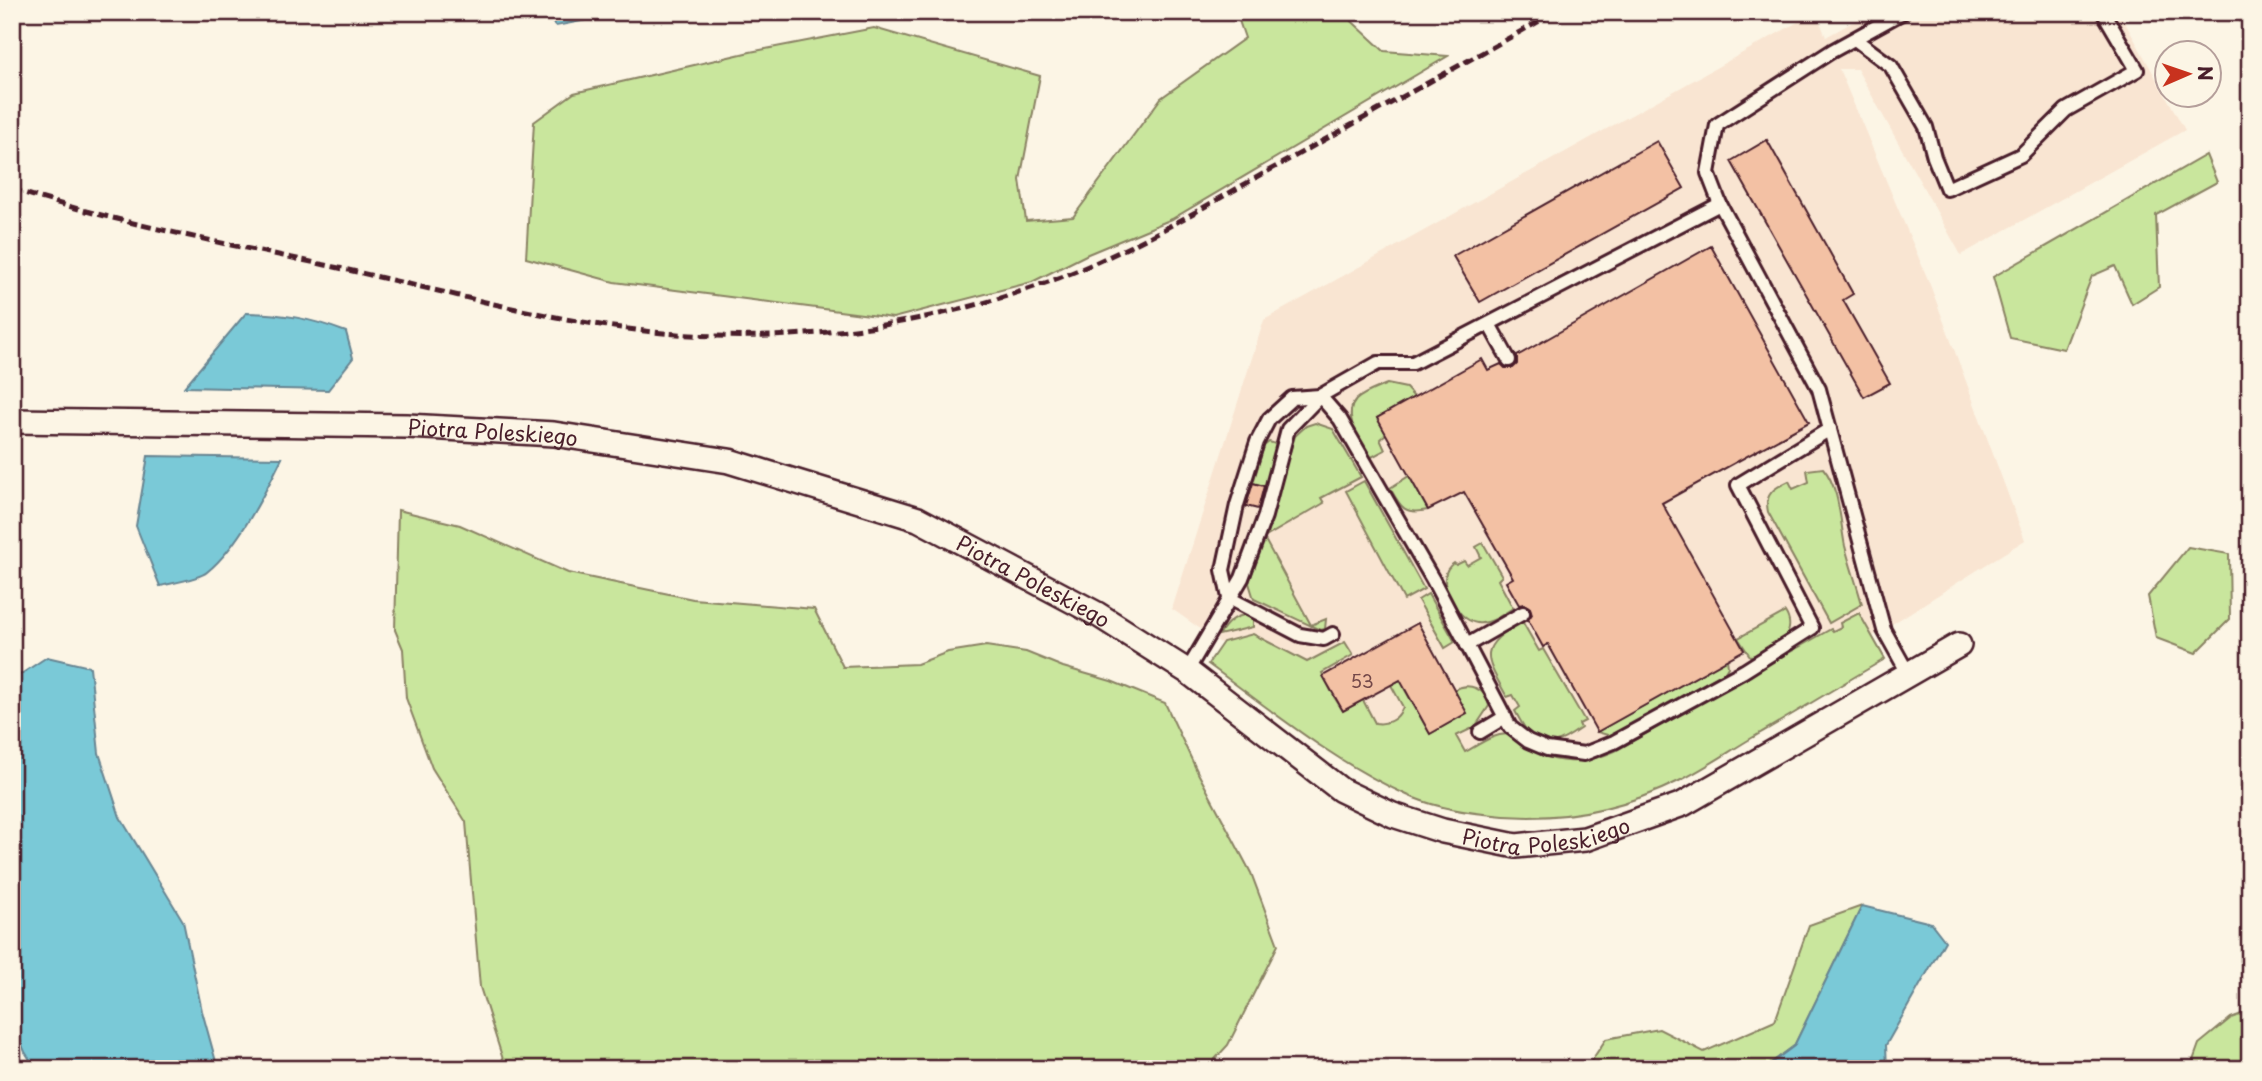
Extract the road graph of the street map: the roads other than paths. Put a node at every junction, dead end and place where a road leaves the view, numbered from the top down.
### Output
1 (1903, 12) edge
2 (2103, 12) edge
3 (1856, 40) junction
4 (1720, 204) junction
5 (1489, 324) junction
6 (1509, 360) dead end
7 (1320, 396) junction
8 (12, 421) edge
9 (1830, 429) junction
10 (1229, 598) junction
11 (1523, 613) dead end
12 (1333, 634) dead end
13 (1467, 645) junction
14 (1959, 645) dead end
15 (1187, 671) junction
16 (1909, 675) junction
17 (1505, 717) junction
18 (1480, 732) dead end

1 - 3 lane
2 - 3 lane
3 - 4 lane
4 - 5 lane
4 - 9 lane
5 - 6 lane
5 - 7 lane
7 - 10 lane
7 - 10 lane
7 - 13 lane
8 - 15 street, Piotra Poleskiego
9 - 16 lane
9 - 17 lane
10 - 12 lane
10 - 15 lane
11 - 13 lane
13 - 17 lane
14 - 16 street, Piotra Poleskiego
15 - 16 street, Piotra Poleskiego
17 - 18 lane

